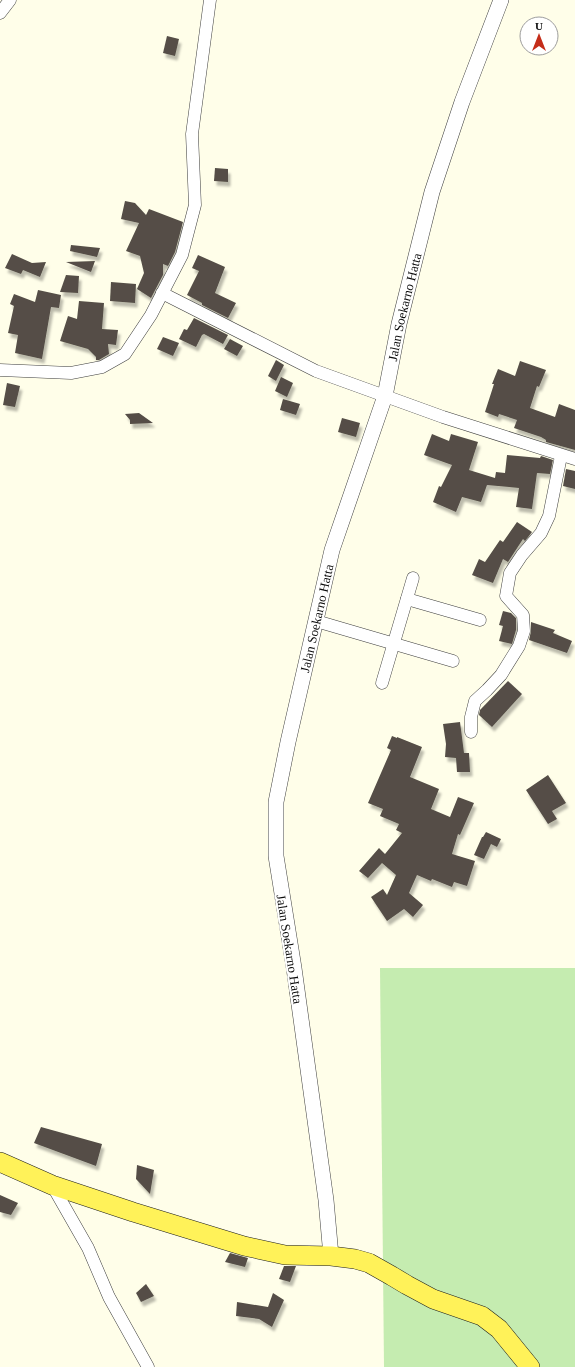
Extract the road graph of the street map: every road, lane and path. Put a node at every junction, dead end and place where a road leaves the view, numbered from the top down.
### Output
1 (10, 0) edge
2 (210, 0) edge
3 (501, 0) edge
4 (0, 13) edge
5 (162, 293) junction
6 (0, 370) edge
7 (385, 396) junction
8 (561, 456) junction
9 (575, 460) edge
10 (413, 578) dead end
11 (406, 599) junction
12 (480, 620) dead end
13 (316, 621) junction
14 (394, 644) junction
15 (453, 661) dead end
16 (382, 683) dead end
17 (471, 732) dead end
18 (0, 1162) edge
19 (52, 1185) junction
20 (331, 1256) junction
21 (148, 1367) edge
22 (530, 1367) edge

1 - 4 street
2 - 5 street
3 - 7 street, Jalan Soekarno Hatta
5 - 6 street
5 - 7 street
7 - 8 street
7 - 13 street, Jalan Soekarno Hatta
8 - 9 street
8 - 17 street
10 - 11 street
11 - 12 street
11 - 14 street
13 - 14 street
13 - 20 street, Jalan Soekarno Hatta
14 - 15 street
14 - 16 street
18 - 19 main road
19 - 20 main road
19 - 21 street
20 - 22 main road

